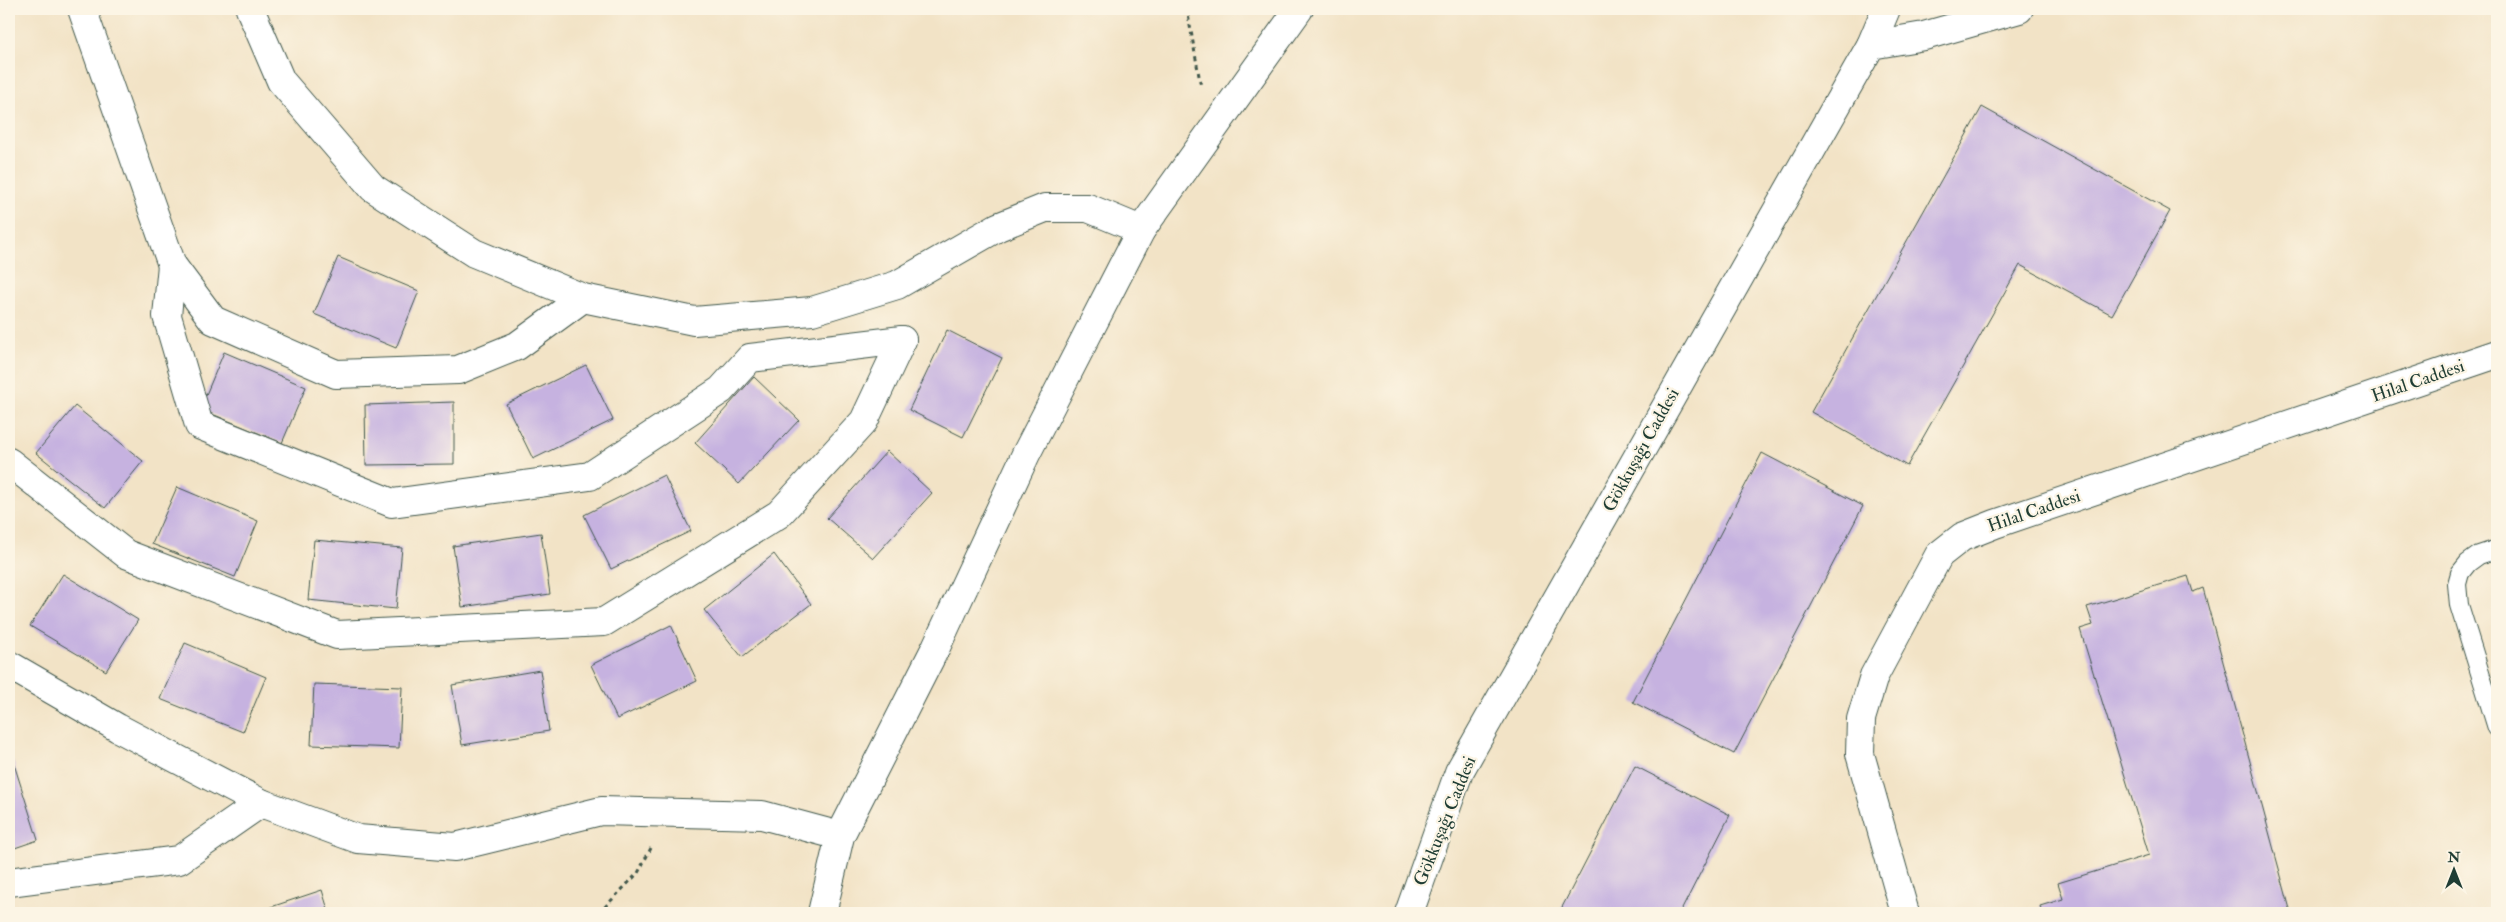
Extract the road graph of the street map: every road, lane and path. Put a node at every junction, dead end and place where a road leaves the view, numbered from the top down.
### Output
1 (82, 9) edge
2 (250, 9) edge
3 (1187, 9) edge
4 (1300, 9) edge
5 (1886, 9) edge
6 (2019, 9) edge
7 (1870, 45) junction
8 (1209, 137) junction
9 (1141, 230) junction
10 (172, 265) junction
11 (584, 298) junction
12 (2497, 354) edge
13 (9, 462) edge
14 (2497, 549) edge
15 (9, 665) edge
16 (2497, 728) edge
17 (261, 803) junction
18 (670, 813) junction
19 (840, 836) junction
20 (9, 882) edge
21 (599, 913) edge
22 (822, 913) edge
23 (1409, 913) edge
24 (1905, 913) edge

1 - 10 street
2 - 11 street
3 - 8 path
4 - 8 street
5 - 7 street, Gökkuşağı Caddesi
6 - 7 street
7 - 23 street, Gökkuşağı Caddesi
8 - 9 street
9 - 11 street
9 - 19 street
10 - 11 street
10 - 13 street
12 - 24 street, Hilal Caddesi
14 - 16 lane
15 - 17 street
17 - 18 street
17 - 20 street
18 - 19 street
18 - 21 path
19 - 22 street

